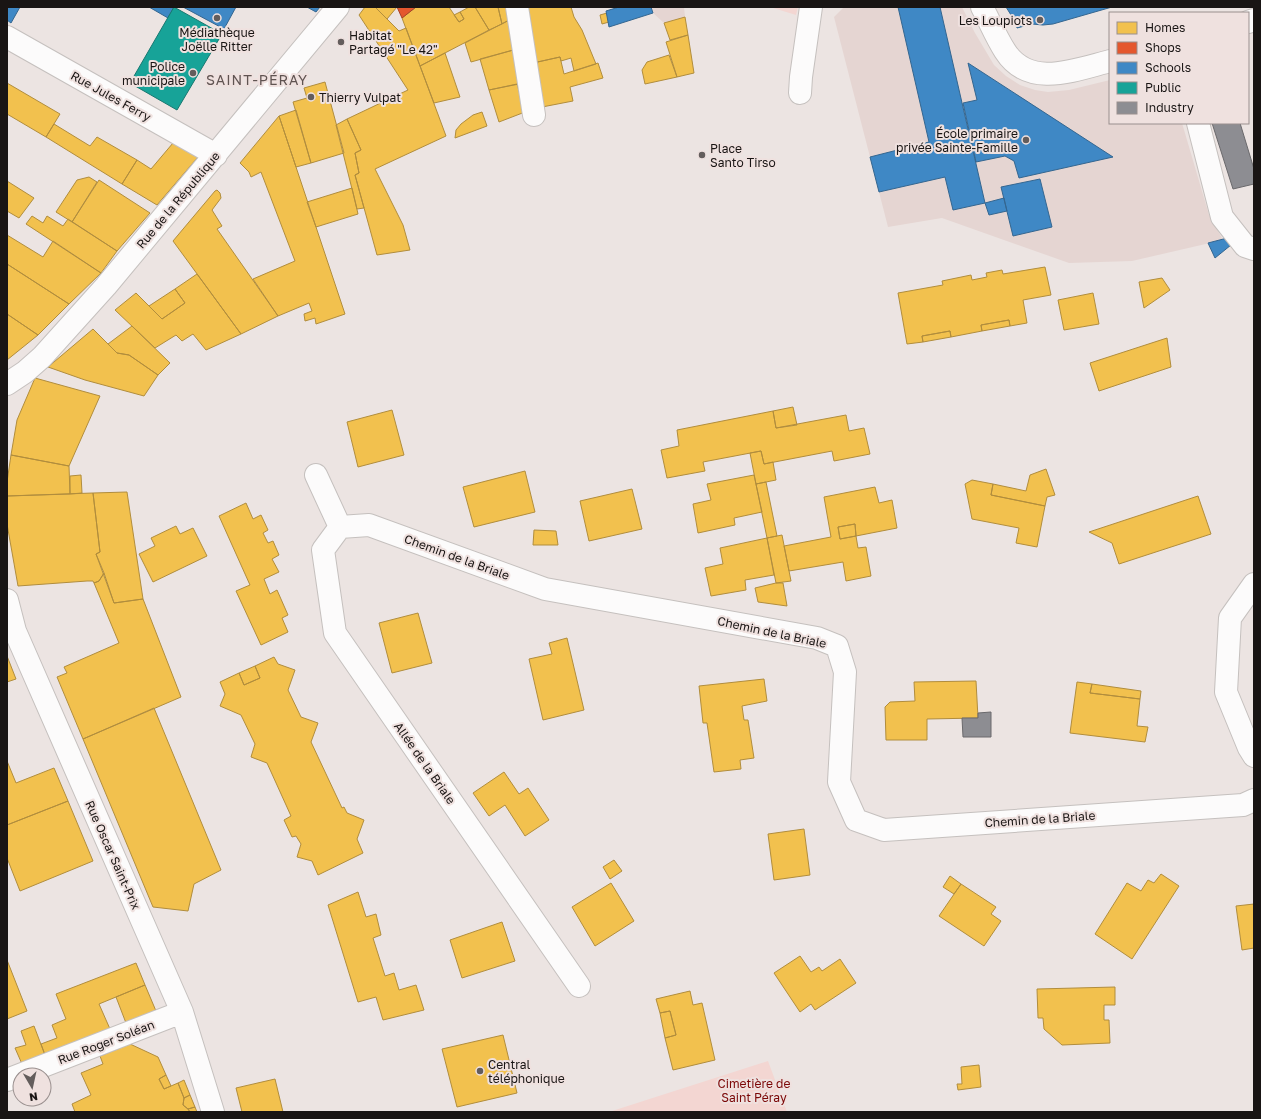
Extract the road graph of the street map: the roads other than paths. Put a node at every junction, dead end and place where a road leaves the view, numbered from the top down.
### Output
1 (338, 7) edge
2 (517, 7) edge
3 (812, 7) edge
4 (982, 7) edge
5 (7, 37) edge
6 (1109, 61) edge
7 (800, 92) dead end
8 (534, 115) dead end
9 (1198, 124) edge
10 (216, 155) junction
11 (1254, 249) edge
12 (7, 384) edge
13 (316, 475) dead end
14 (340, 527) junction
15 (1254, 584) edge
16 (7, 600) edge
17 (1254, 756) edge
18 (1254, 800) edge
19 (579, 986) dead end
20 (182, 1012) junction
21 (7, 1080) edge
22 (213, 1112) edge

1 - 10 street, Rue de la République
2 - 8 street
3 - 7 street
4 - 6 street
5 - 10 street, Rue Jules Ferry
9 - 11 street
10 - 12 street, Rue de la République
13 - 14 street
14 - 18 street, Chemin de la Briale
14 - 19 street, Allée de la Briale
15 - 17 street
16 - 20 street, Rue Oscar Saint-Prix
20 - 21 street, Rue Roger Soléan
20 - 22 street, Rue Oscar Saint-Prix

